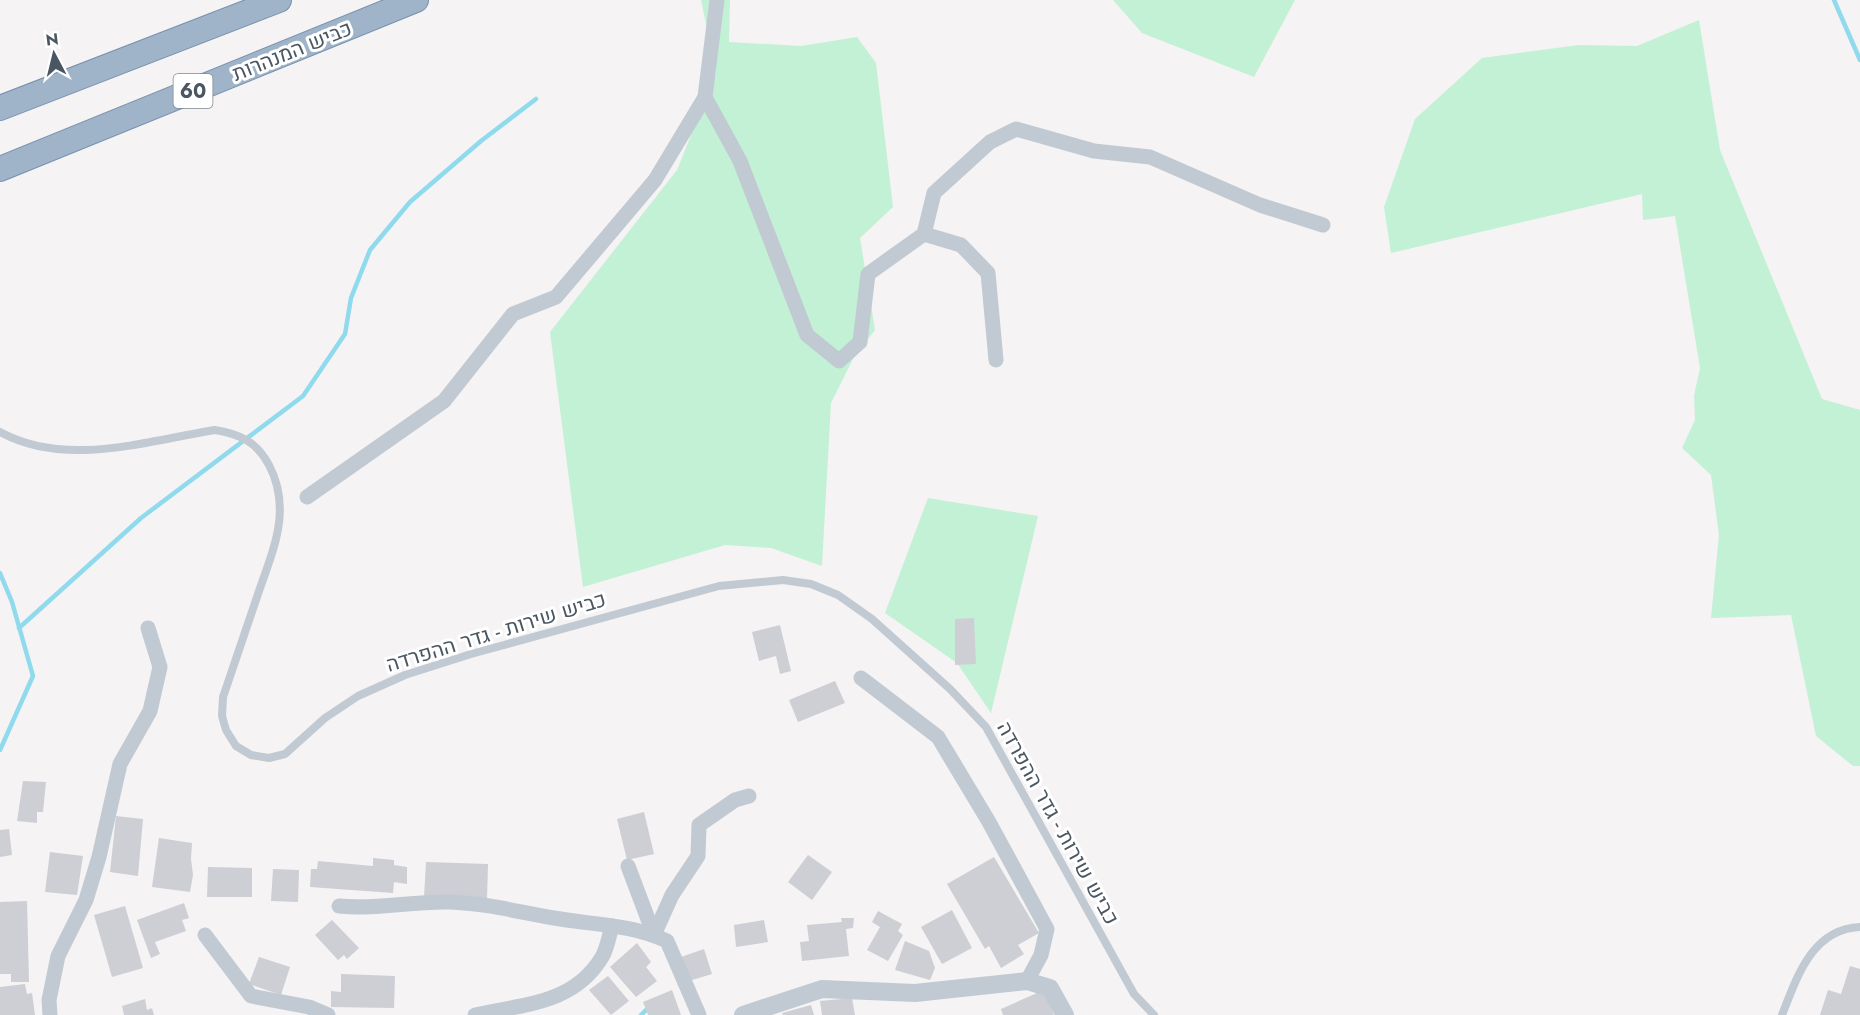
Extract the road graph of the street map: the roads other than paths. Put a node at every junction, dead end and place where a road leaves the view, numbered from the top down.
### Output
1 (279, 0) edge
2 (416, 0) edge
3 (717, 0) edge
4 (705, 97) junction
5 (0, 108) edge
6 (0, 169) edge
7 (1323, 225) dead end
8 (924, 234) junction
9 (996, 360) dead end
10 (0, 432) edge
11 (308, 497) dead end
12 (148, 628) dead end
13 (861, 678) dead end
14 (749, 796) dead end
15 (628, 866) dead end
16 (339, 906) dead end
17 (612, 926) junction
18 (1860, 927) edge
19 (205, 935) dead end
20 (654, 935) junction
21 (1027, 981) junction
22 (50, 1015) edge
23 (328, 1015) edge
24 (475, 1015) edge
25 (699, 1015) edge
26 (743, 1015) edge
27 (1065, 1015) edge
28 (1154, 1015) edge
29 (1782, 1015) edge

1 - 5 highway, 60
2 - 6 highway, כביש המנהרות / 60
3 - 4 street
4 - 8 street
4 - 11 street
7 - 8 street
8 - 9 street
10 - 28 lane, כביש שירות - גדר ההפרדה
12 - 22 street
13 - 21 street
14 - 20 street
15 - 20 street
16 - 17 street
17 - 20 street
17 - 24 street
18 - 29 lane
19 - 23 street
20 - 25 street
21 - 26 street
21 - 27 street

